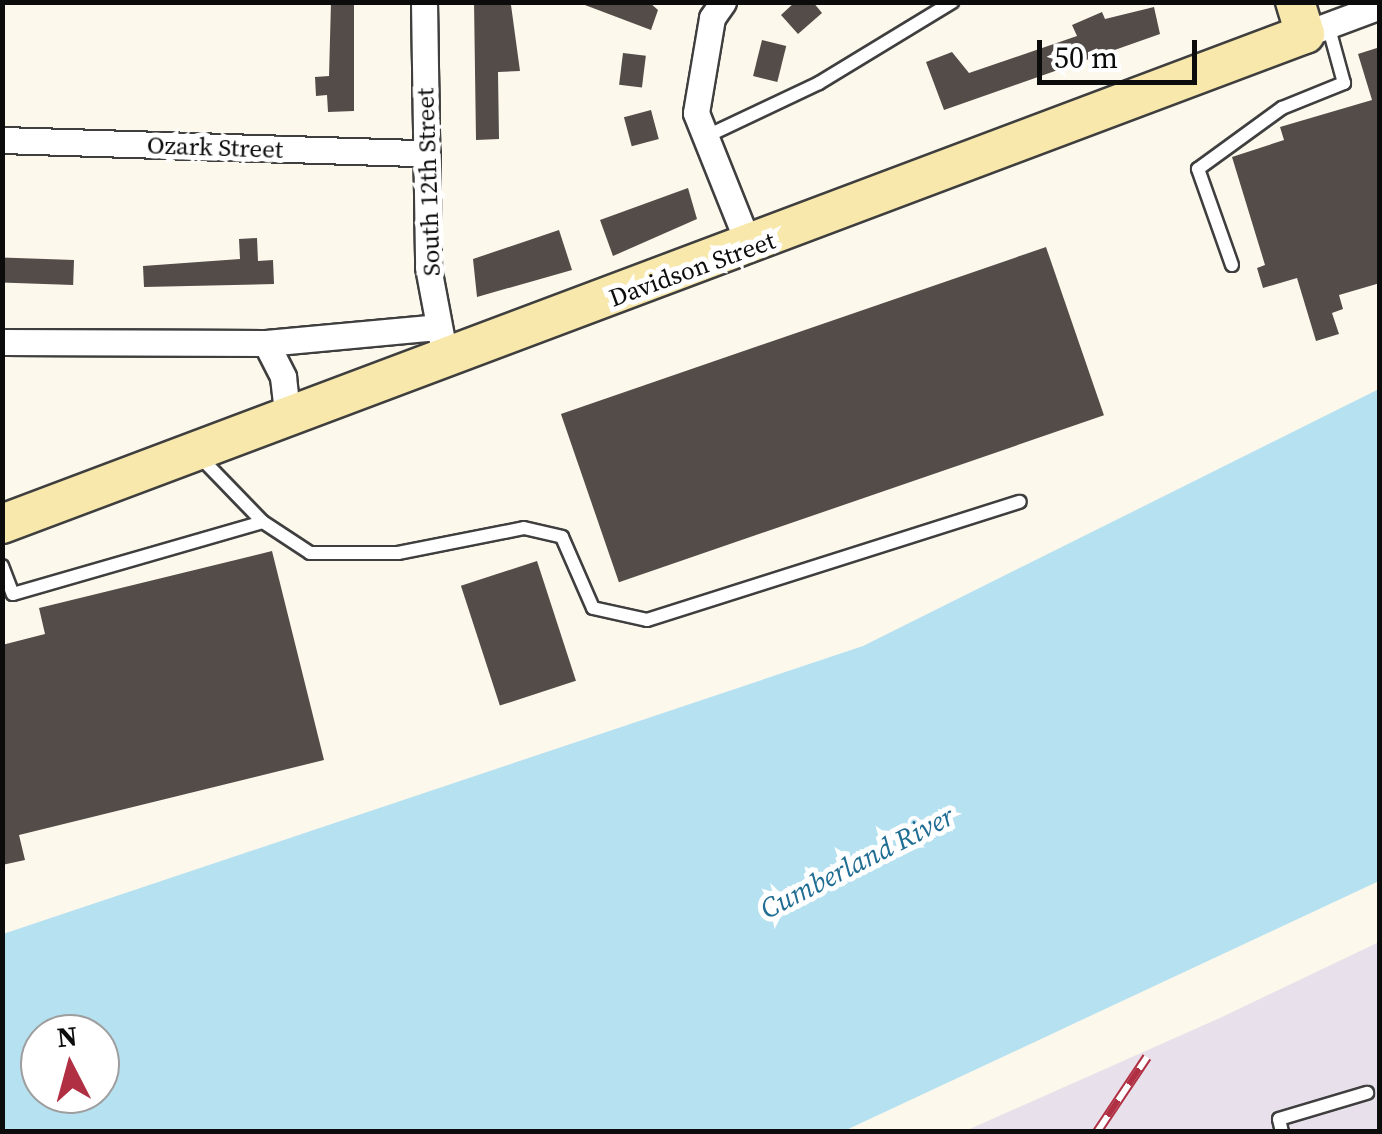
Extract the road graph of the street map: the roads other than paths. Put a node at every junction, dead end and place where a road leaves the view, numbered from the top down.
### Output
1 (424, 2) edge
2 (723, 2) edge
3 (952, 2) edge
4 (1380, 6) edge
5 (1309, 21) edge
6 (705, 137) junction
7 (2, 140) edge
8 (426, 153) junction
9 (750, 248) junction
10 (1232, 265) dead end
11 (2, 342) edge
12 (266, 343) junction
13 (442, 343) junction
14 (288, 420) junction
15 (196, 454) junction
16 (1020, 502) dead end
17 (263, 522) junction
18 (2, 524) edge
19 (2, 566) edge
20 (1366, 1093) dead end
21 (1282, 1132) edge

1 - 8 street, South 12th Street
2 - 6 street
3 - 6 lane
4 - 5 street, Davidson Street
5 - 9 street, Davidson Street
5 - 10 lane
6 - 9 street
7 - 8 street, Ozark Street
8 - 13 street, South 12th Street
9 - 13 street, Davidson Street
11 - 12 street, Davidson Street
12 - 13 street, Davidson Street
12 - 14 street
13 - 14 street, Davidson Street
14 - 15 street, Davidson Street
15 - 17 lane
15 - 18 street, Davidson Street
16 - 17 lane
17 - 19 lane
20 - 21 lane

